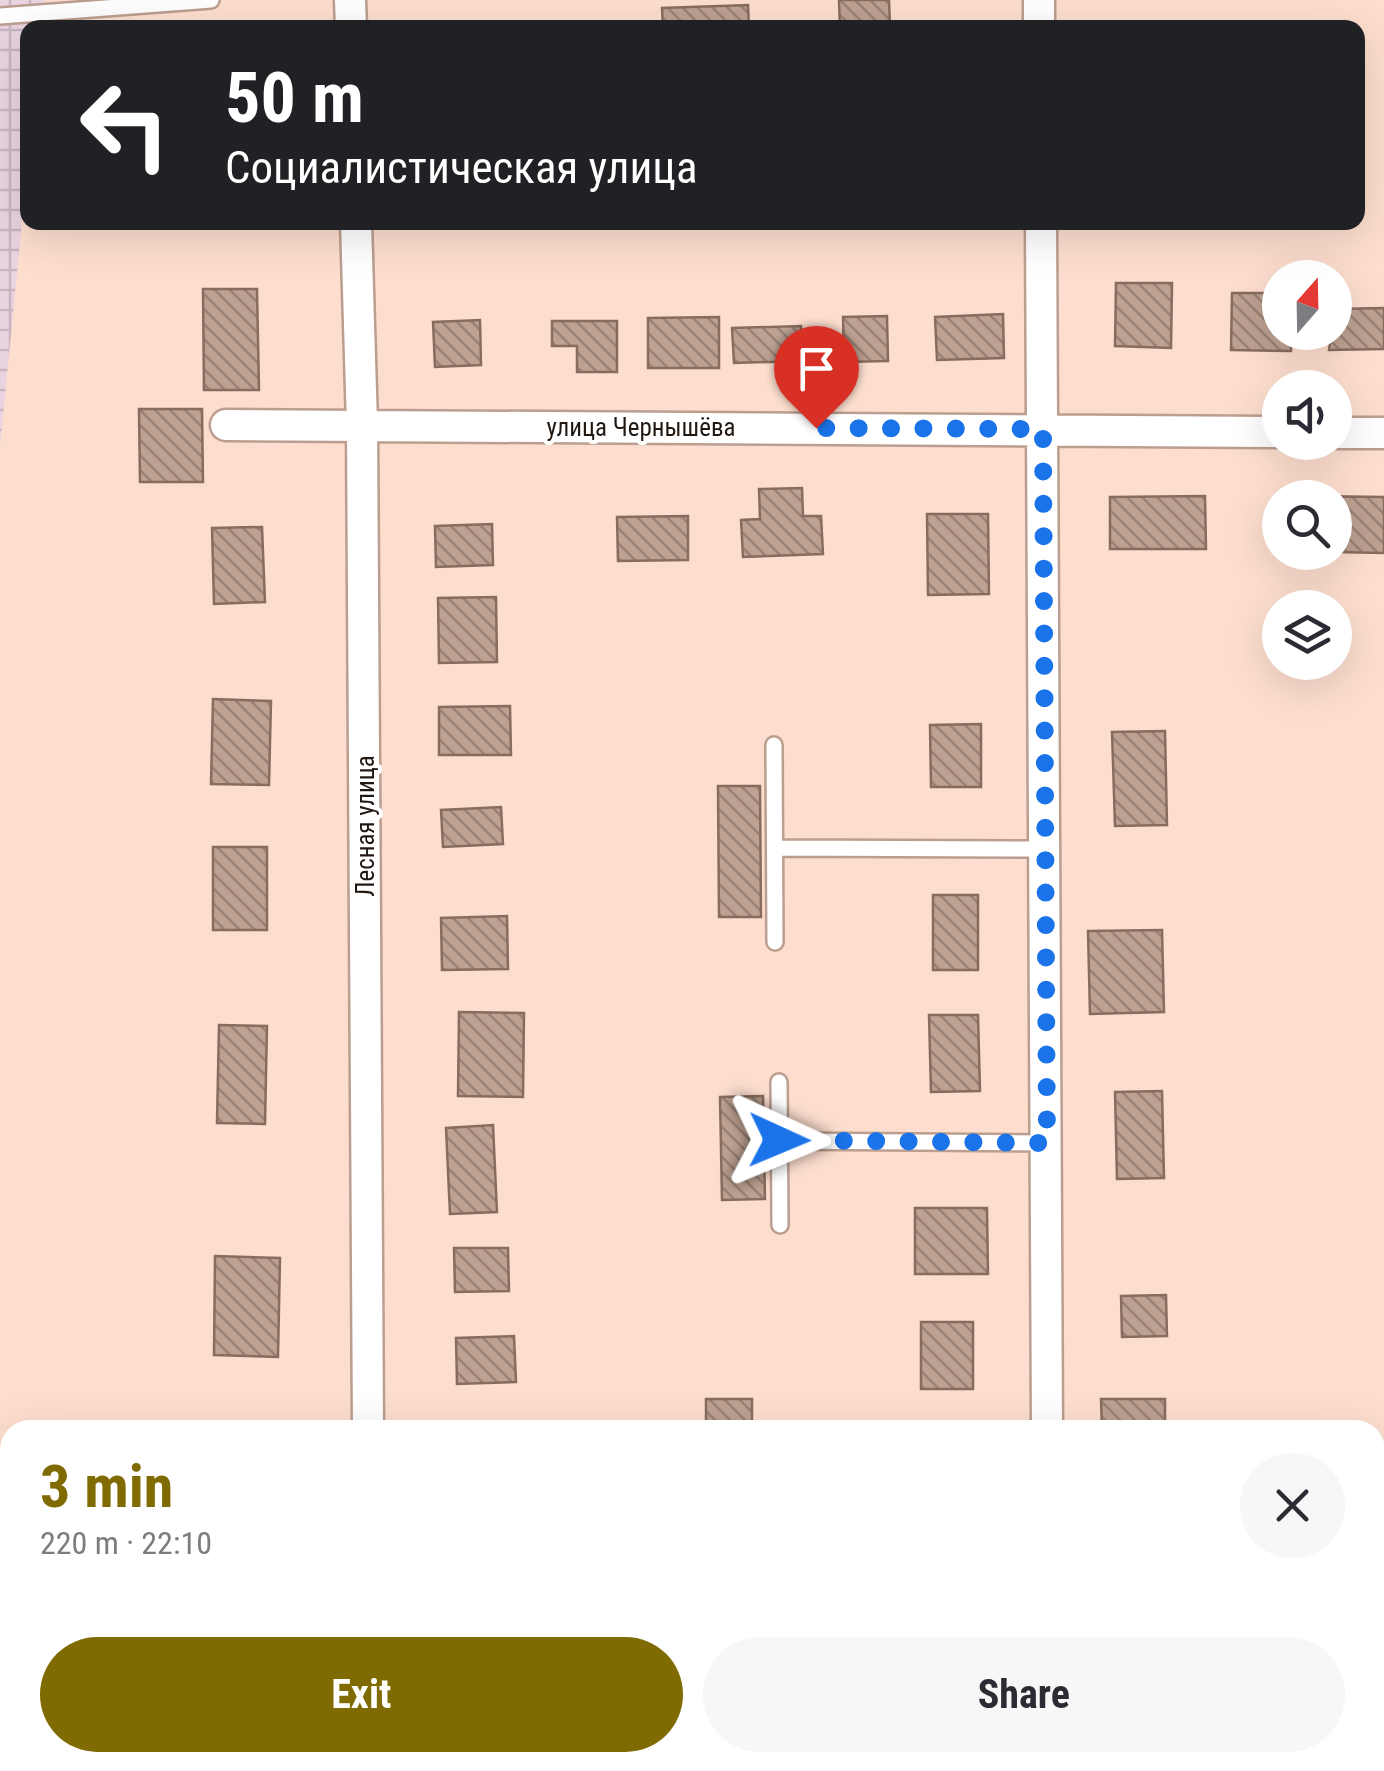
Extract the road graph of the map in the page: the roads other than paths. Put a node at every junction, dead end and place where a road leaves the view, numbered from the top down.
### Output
1 (212, 0) edge
2 (0, 16) edge
3 (356, 230) edge
4 (1041, 230) edge
5 (226, 425) dead end
6 (362, 425) junction
7 (1043, 429) junction
8 (1262, 432) edge
9 (1352, 433) edge
10 (1384, 434) edge
11 (774, 745) dead end
12 (775, 848) junction
13 (1045, 849) junction
14 (775, 942) dead end
15 (779, 1082) dead end
16 (779, 1140) junction
17 (1047, 1143) junction
18 (780, 1225) dead end
19 (368, 1420) edge
20 (1047, 1420) edge

1 - 2 lane
3 - 6 street, Лесная улица
4 - 7 street
5 - 6 street, улица Чернышёва
6 - 7 street, улица Чернышёва
6 - 19 street, Лесная улица
7 - 8 street, улица Чернышёва
7 - 13 street
9 - 10 street
11 - 12 lane
12 - 13 lane
12 - 14 lane
13 - 17 street
15 - 16 lane
16 - 17 lane
16 - 18 lane
17 - 20 street

